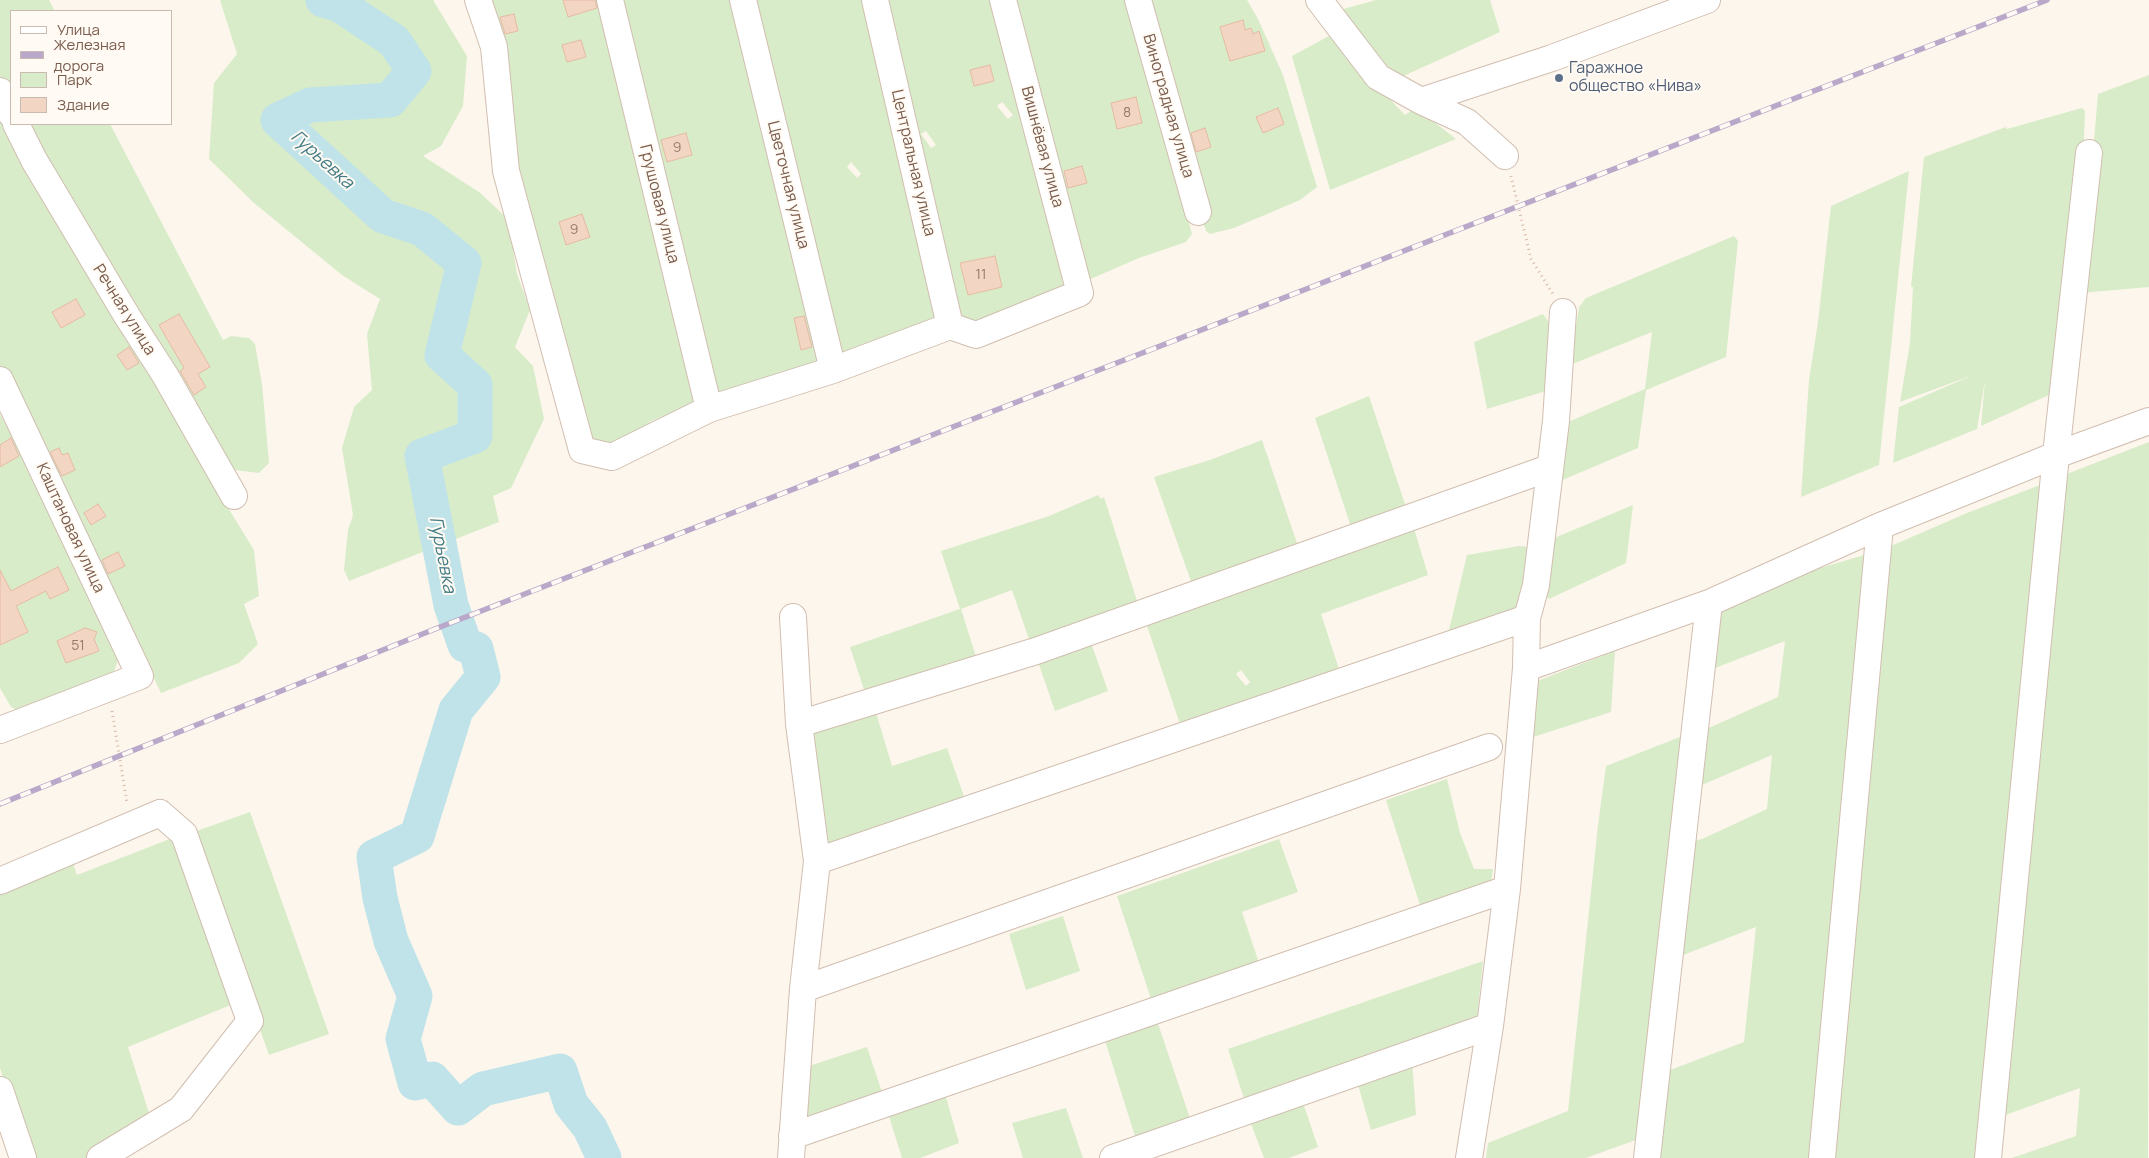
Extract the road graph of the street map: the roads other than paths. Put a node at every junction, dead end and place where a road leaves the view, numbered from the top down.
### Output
1 (478, 0) edge
2 (610, 0) edge
3 (743, 0) edge
4 (875, 0) edge
5 (1004, 0) edge
6 (1138, 0) edge
7 (1320, 0) edge
8 (1706, 0) edge
9 (0, 91) edge
10 (1421, 102) junction
11 (10, 112) edge
12 (16, 125) edge
13 (2089, 153) dead end
14 (1505, 156) road end
15 (1198, 212) dead end
16 (1563, 312) road end
17 (950, 326) junction
18 (833, 370) junction
19 (0, 380) edge
20 (709, 409) junction
21 (2149, 421) edge
22 (2056, 455) junction
23 (1549, 468) junction
24 (234, 496) dead end
25 (1880, 526) junction
26 (1709, 603) junction
27 (793, 617) dead end
28 (1527, 618) junction
29 (1526, 668) junction
30 (4, 721) edge
31 (799, 724) junction
32 (1488, 747) dead end
33 (817, 860) junction
34 (0, 881) edge
35 (1508, 889) junction
36 (802, 989) junction
37 (1490, 1026) junction
38 (0, 1090) edge
39 (792, 1147) edge
40 (23, 1158) edge
41 (100, 1158) edge
42 (1112, 1158) edge
43 (1470, 1158) edge
44 (1647, 1158) edge
45 (1822, 1158) edge
46 (1988, 1158) edge

1 - 20 street
2 - 20 street, Грушовая улица
3 - 18 street, Цветочная улица
4 - 17 street, Центральная улица
5 - 17 street, Вишнёвая улица
6 - 15 street, Виноградная улица
7 - 10 street
8 - 10 street
9 - 11 street
10 - 14 street
12 - 24 street, Речная улица
13 - 22 street
16 - 23 street
17 - 18 street
18 - 20 street
19 - 30 street, Каштановая улица
21 - 22 street
22 - 25 street
22 - 46 street
23 - 28 street
23 - 31 street
25 - 26 street
25 - 45 street
26 - 29 street
26 - 44 street
27 - 31 street
28 - 29 street
28 - 33 street
29 - 35 street
31 - 33 street
32 - 36 street
33 - 36 street
34 - 41 street
35 - 37 street
35 - 39 street
36 - 39 street
37 - 42 street
37 - 43 street
38 - 40 street

